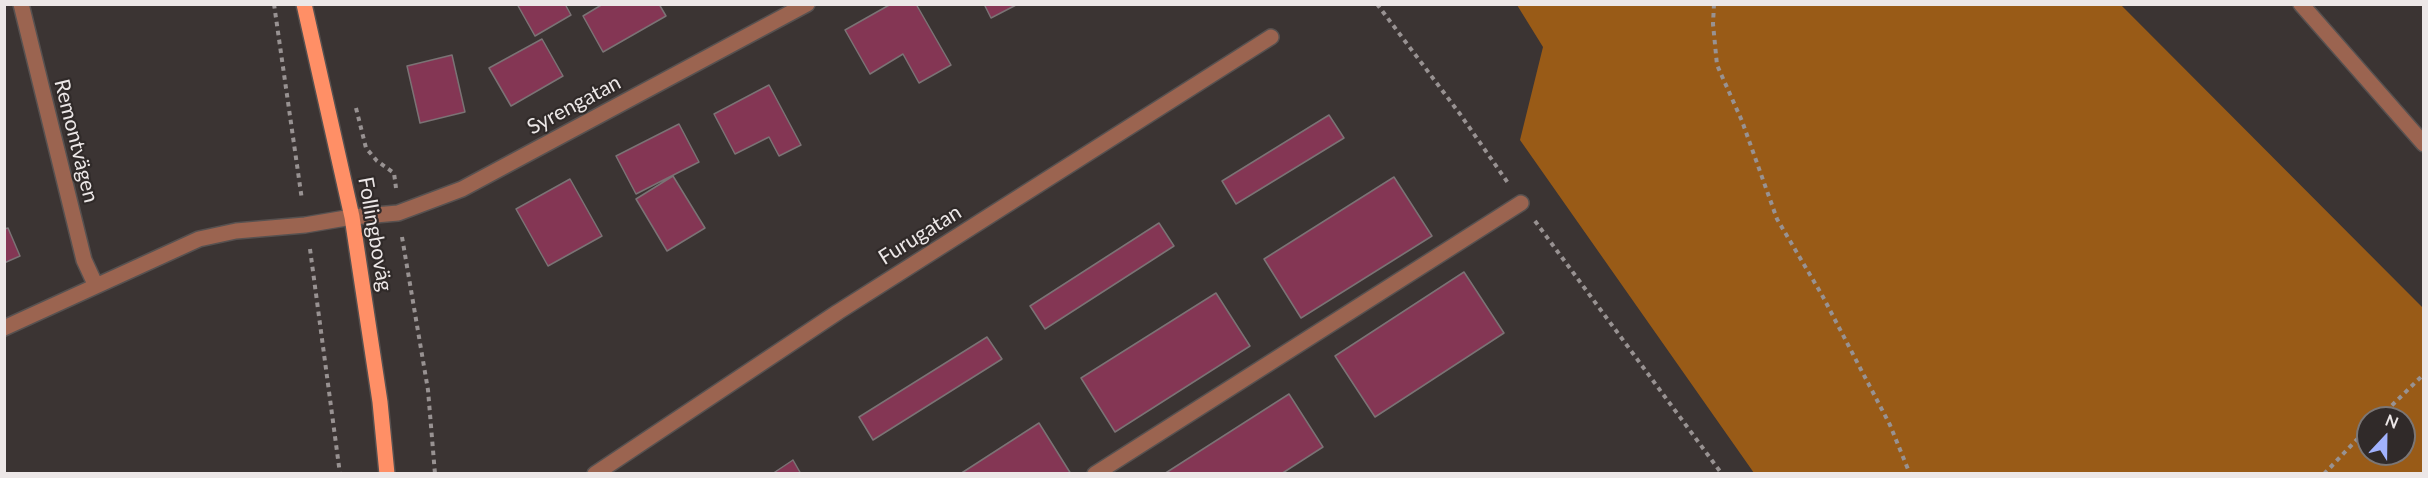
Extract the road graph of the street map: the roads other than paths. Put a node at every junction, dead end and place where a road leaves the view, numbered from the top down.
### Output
1 (21, 4) edge
2 (304, 4) edge
3 (807, 4) edge
4 (2301, 4) edge
5 (1271, 37) dead end
6 (2424, 144) edge
7 (1521, 203) road end
8 (352, 217) junction
9 (96, 286) junction
10 (4, 328) edge
11 (387, 474) edge
12 (595, 474) edge
13 (1095, 474) edge

1 - 9 street, Remontvägen
2 - 8 main road, Follingboväg
3 - 8 street, Syrengatan
4 - 6 street
5 - 12 street, Furugatan
7 - 13 street
8 - 9 street
8 - 11 main road, Follingboväg
9 - 10 street

